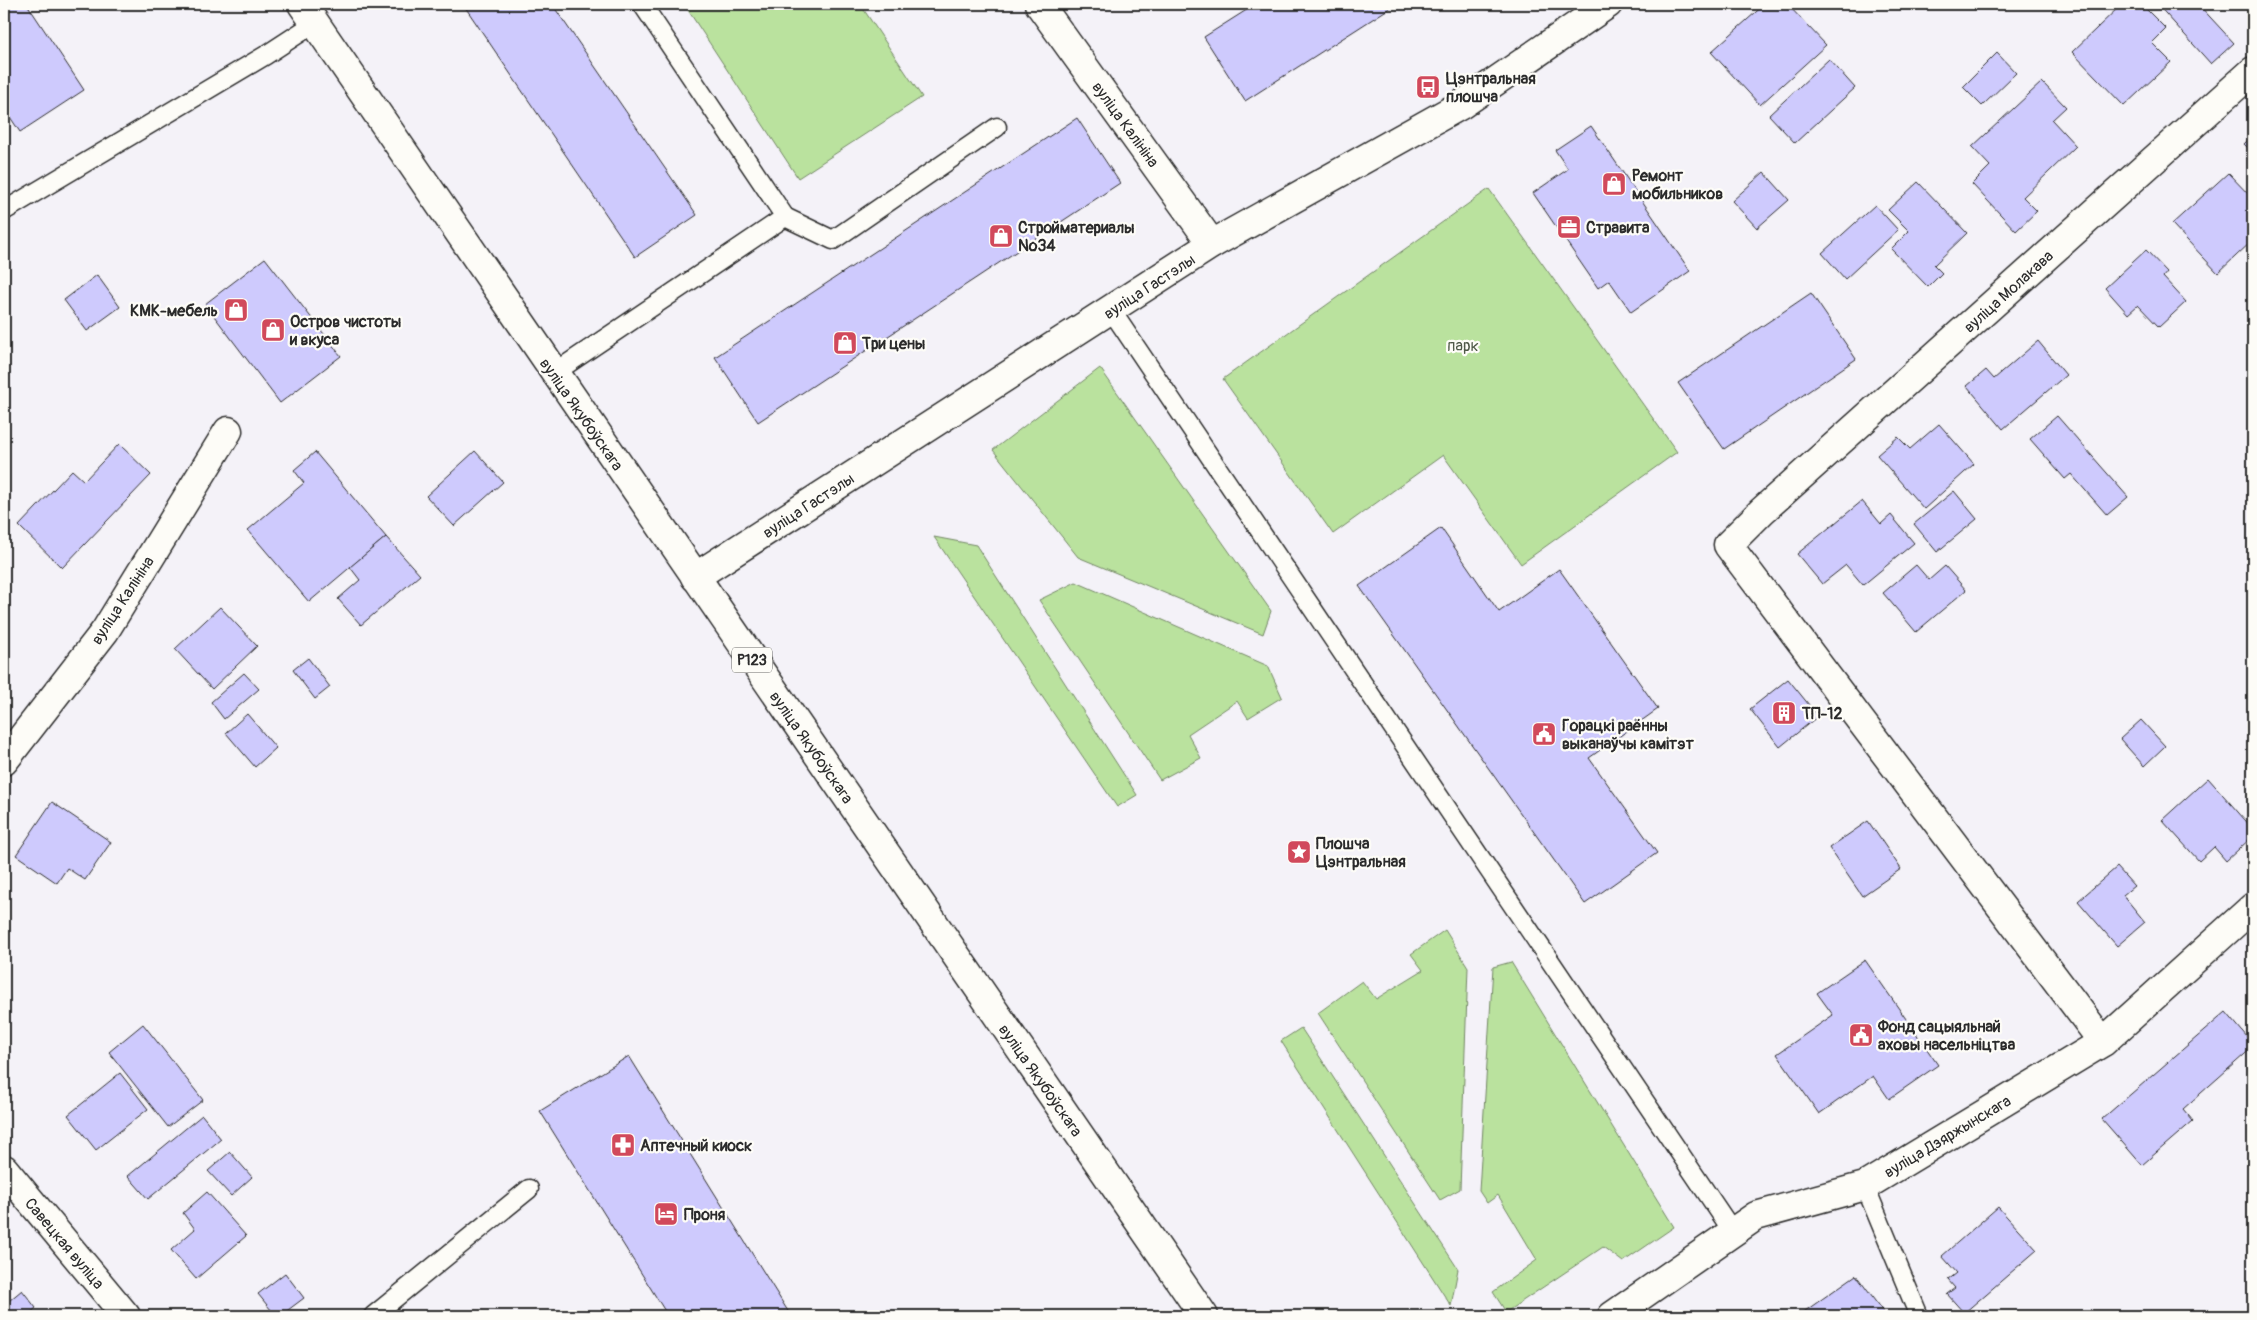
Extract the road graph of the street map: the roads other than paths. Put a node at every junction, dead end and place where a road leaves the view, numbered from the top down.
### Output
1 (642, 4) edge
2 (1039, 4) edge
3 (1608, 4) edge
4 (308, 13) edge
5 (2253, 71) edge
6 (997, 127) dead end
7 (4, 212) edge
8 (785, 217) junction
9 (1212, 244) junction
10 (1111, 310) junction
11 (554, 373) junction
12 (228, 430) dead end
13 (695, 577) junction
14 (4, 761) edge
15 (2253, 907) edge
16 (2103, 1042) junction
17 (4, 1169) edge
18 (1865, 1186) junction
19 (529, 1189) dead end
20 (1733, 1232) junction
21 (126, 1316) edge
22 (373, 1316) edge
23 (1204, 1316) edge
24 (1612, 1316) edge
25 (1919, 1316) edge

1 - 8 lane
2 - 9 street, вуліца Калініна
3 - 9 street, вуліца Гастэлы
4 - 7 lane
4 - 11 street, вуліца Якубоўскага / Р123
5 - 16 street, вуліца Молакава
6 - 8 lane
8 - 11 lane
9 - 10 street, вуліца Гастэлы
10 - 13 street, вуліца Гастэлы
10 - 20 lane
11 - 13 street, вуліца Якубоўскага / Р123
12 - 14 street, вуліца Калініна
13 - 23 street, вуліца Якубоўскага / Р123
15 - 16 street, вуліца Дзяржынскага
16 - 18 street, вуліца Дзяржынскага
17 - 21 street, Савецкая вуліца
18 - 20 street, вуліца Дзяржынскага
18 - 25 lane
19 - 22 lane
20 - 24 street, вуліца Дзяржынскага

